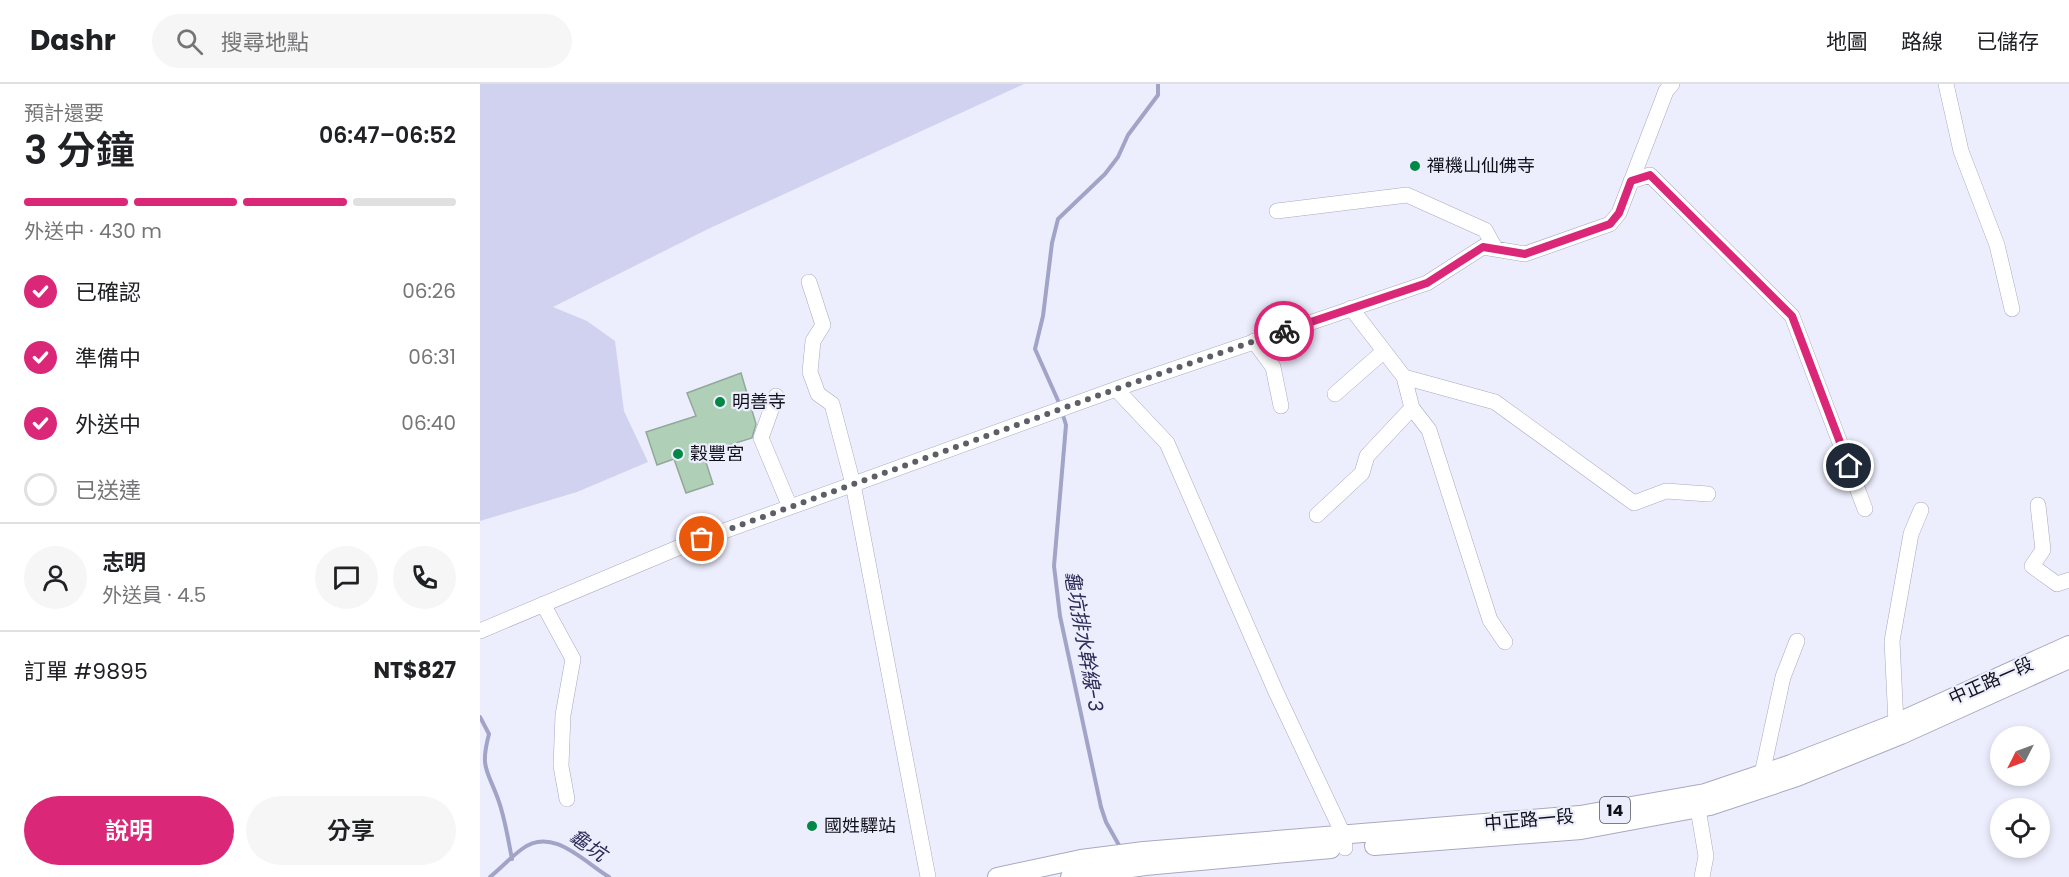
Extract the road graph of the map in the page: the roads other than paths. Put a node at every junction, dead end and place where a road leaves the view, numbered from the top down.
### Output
1 (1672, 84) edge
2 (1946, 84) edge
3 (1631, 181) junction
4 (1277, 211) dead end
5 (1495, 248) junction
6 (808, 282) dead end
7 (1351, 308) junction
8 (2012, 309) dead end
9 (1254, 341) junction
10 (1384, 351) junction
11 (1404, 377) junction
12 (1116, 389) junction
13 (1335, 394) dead end
14 (776, 396) dead end
15 (1281, 406) dead end
16 (1412, 408) junction
17 (853, 484) junction
18 (1708, 494) dead end
19 (2038, 505) dead end
20 (790, 507) junction
21 (1865, 509) dead end
22 (1921, 510) dead end
23 (1317, 515) dead end
24 (2069, 580) edge
25 (543, 604) junction
26 (480, 631) edge
27 (1797, 641) dead end
28 (1505, 642) dead end
29 (2069, 645) edge
30 (2069, 659) edge
31 (1899, 729) junction
32 (1762, 774) junction
33 (567, 799) dead end
34 (1667, 808) junction
35 (1698, 809) junction
36 (1345, 842) junction
37 (1128, 861) junction
38 (928, 877) edge
39 (997, 877) edge
40 (1070, 877) edge
41 (1702, 877) edge

1 - 3 lane
2 - 8 lane
3 - 5 lane
3 - 21 lane
4 - 5 lane
5 - 7 lane
6 - 17 lane
7 - 9 lane
7 - 10 lane
9 - 12 lane
9 - 15 lane
10 - 11 lane
10 - 13 lane
11 - 16 lane
11 - 18 lane
12 - 17 lane
12 - 36 lane
14 - 20 lane
16 - 23 lane
16 - 28 lane
17 - 20 lane
17 - 38 lane
19 - 24 lane
20 - 25 lane
22 - 31 lane
25 - 26 lane
25 - 33 lane
27 - 32 lane
29 - 31 main road, 中正路一段 / 14
30 - 31 main road, 中正路一段 / 14
31 - 32 main road, 中正路一段 / 14
31 - 35 main road, 中正路一段 / 14
32 - 34 main road, 中正路一段 / 14
34 - 35 main road, 中正路一段 / 14
34 - 36 main road, 中正路一段 / 14
35 - 41 lane
36 - 37 main road, 中正路一段 / 14
37 - 39 main road, 中正路一段 / 14
37 - 40 main road, 中正路一段 / 14

